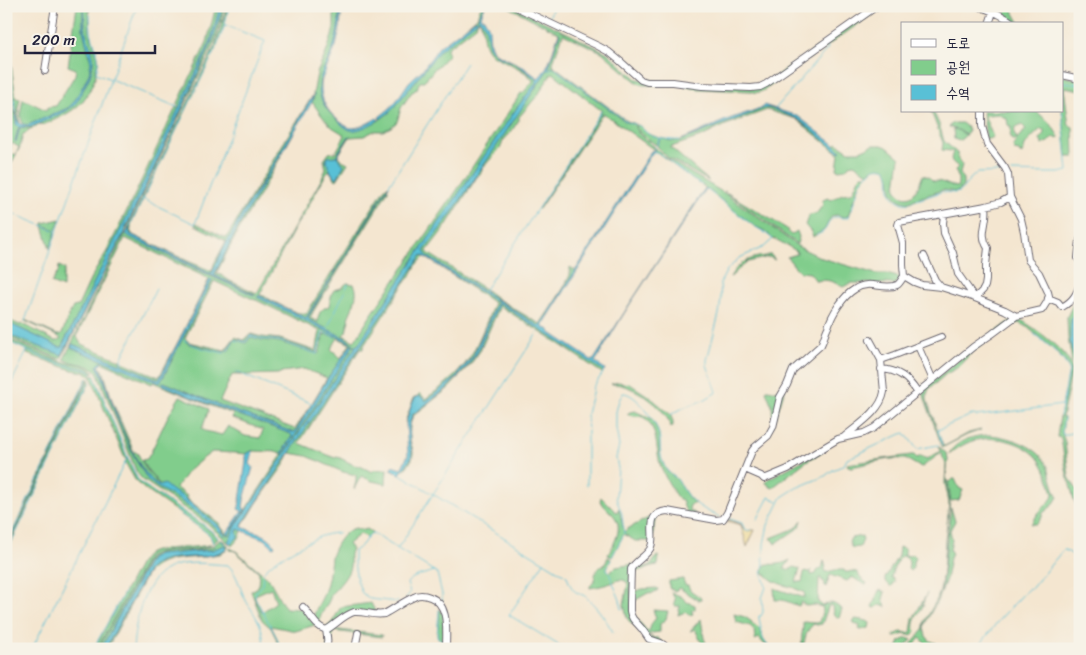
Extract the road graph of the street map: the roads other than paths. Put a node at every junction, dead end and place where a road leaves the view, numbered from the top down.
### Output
1 (55, 6) edge
2 (514, 6) edge
3 (877, 6) edge
4 (978, 6) edge
5 (993, 12) junction
6 (990, 22) edge
7 (1012, 22) edge
8 (45, 72) dead end
9 (1064, 75) edge
10 (1080, 79) edge
11 (982, 112) edge
12 (1010, 197) junction
13 (986, 206) junction
14 (944, 215) junction
15 (1080, 240) edge
16 (924, 256) dead end
17 (1080, 262) edge
18 (904, 276) junction
19 (1080, 283) edge
20 (941, 287) junction
21 (975, 298) junction
22 (1048, 298) junction
23 (1016, 316) junction
24 (941, 337) dead end
25 (870, 340) dead end
26 (918, 346) junction
27 (881, 360) junction
28 (881, 369) junction
29 (933, 380) junction
30 (917, 392) junction
31 (842, 438) junction
32 (745, 469) junction
33 (303, 607) dead end
34 (326, 630) junction
35 (358, 633) dead end
36 (325, 649) edge
37 (355, 649) edge
38 (446, 649) edge
39 (666, 649) edge

1 - 8 street
2 - 3 street
4 - 5 street
5 - 6 street
5 - 7 street
9 - 10 street
11 - 12 street
12 - 13 street
12 - 22 street
13 - 14 street
13 - 21 street
14 - 18 street
14 - 21 street
15 - 17 street
16 - 20 street
18 - 20 street
18 - 32 street
19 - 22 street
20 - 21 street
21 - 23 street
22 - 23 street
23 - 29 street
24 - 26 street
25 - 27 street
26 - 27 street
26 - 29 street
27 - 28 street
28 - 30 street
28 - 31 street
29 - 30 street
30 - 31 street
31 - 32 street
32 - 39 street
33 - 34 street
34 - 36 street
34 - 38 street
35 - 37 street

